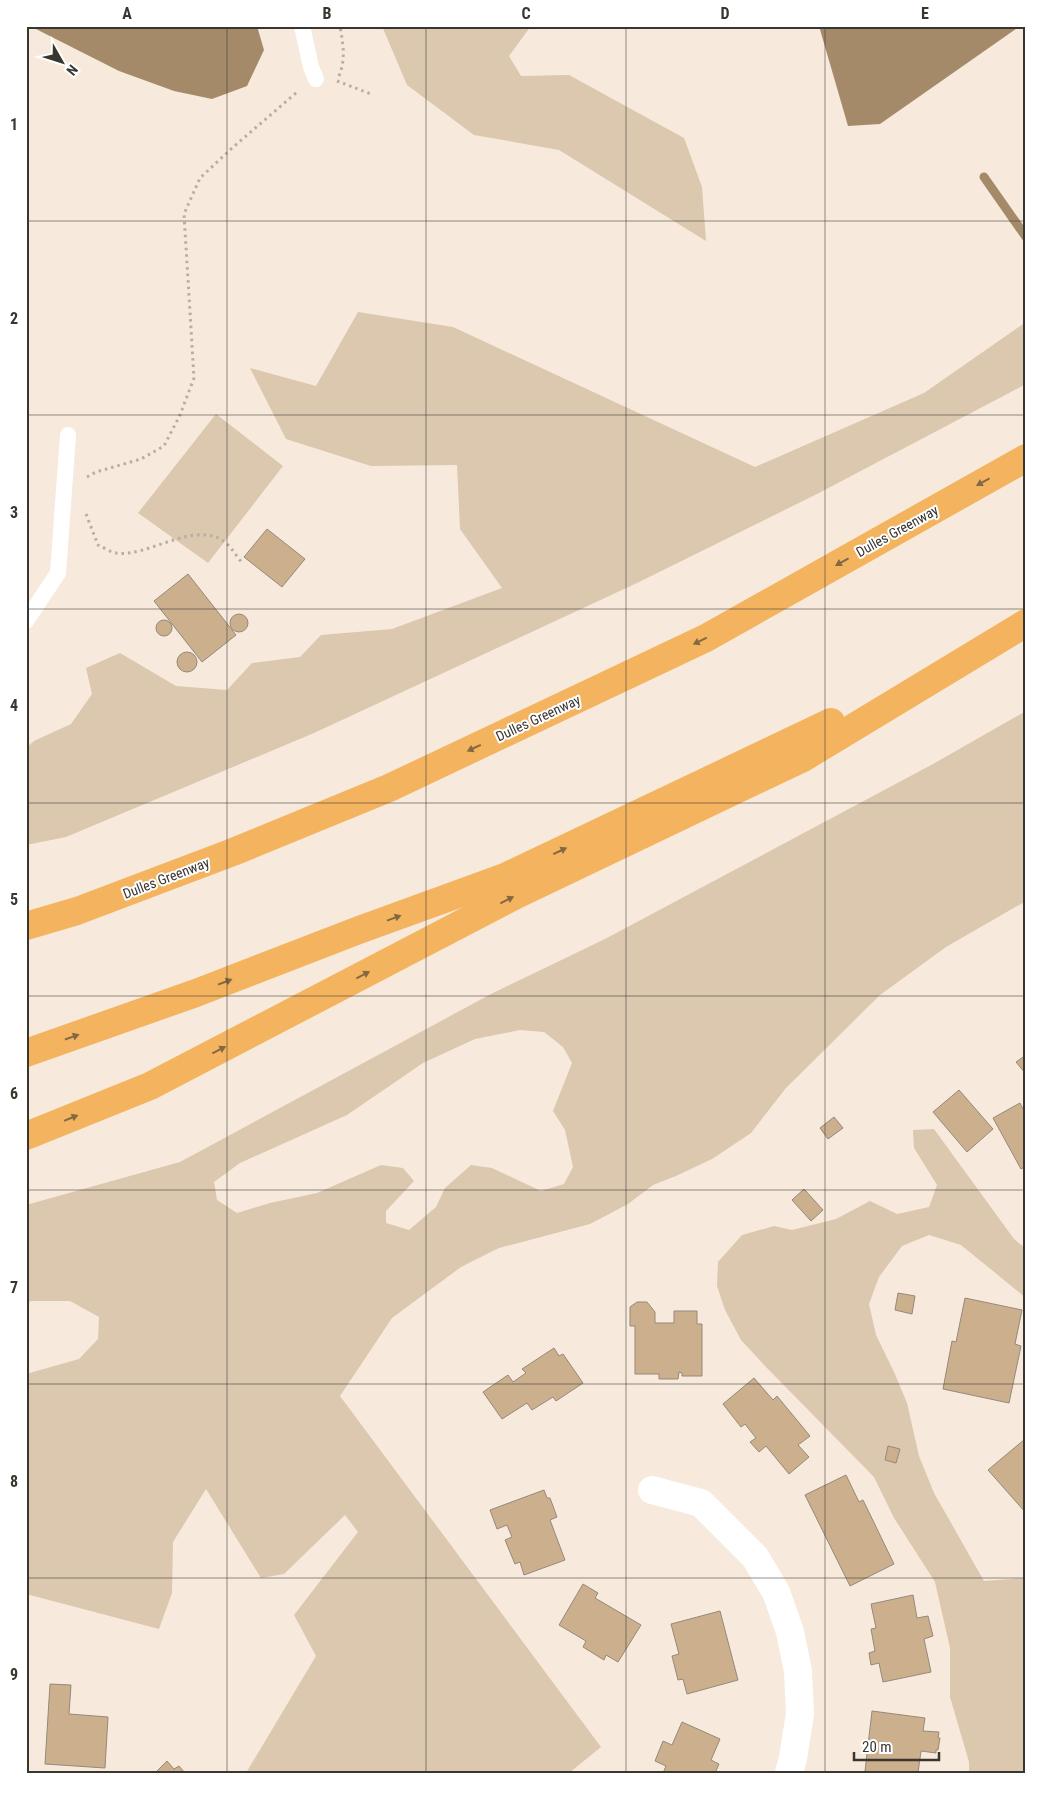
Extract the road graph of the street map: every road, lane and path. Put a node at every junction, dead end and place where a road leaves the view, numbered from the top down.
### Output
1 (302, 26) edge
2 (340, 26) edge
3 (316, 79) junction
4 (337, 81) junction
5 (371, 94) dead end
6 (68, 435) dead end
7 (1026, 458) edge
8 (82, 480) dead end
9 (85, 510) dead end
10 (243, 564) dead end
11 (26, 621) edge
12 (1026, 623) edge
13 (26, 926) edge
14 (26, 1052) edge
15 (26, 1136) edge
16 (652, 1490) dead end
17 (789, 1773) edge

1 - 3 lane
2 - 4 path
3 - 4 path
3 - 8 path
4 - 5 path
6 - 11 lane
7 -> 13 highway, Dulles Greenway
9 - 10 path
14 -> 12 highway
15 -> 12 highway
16 - 17 street

